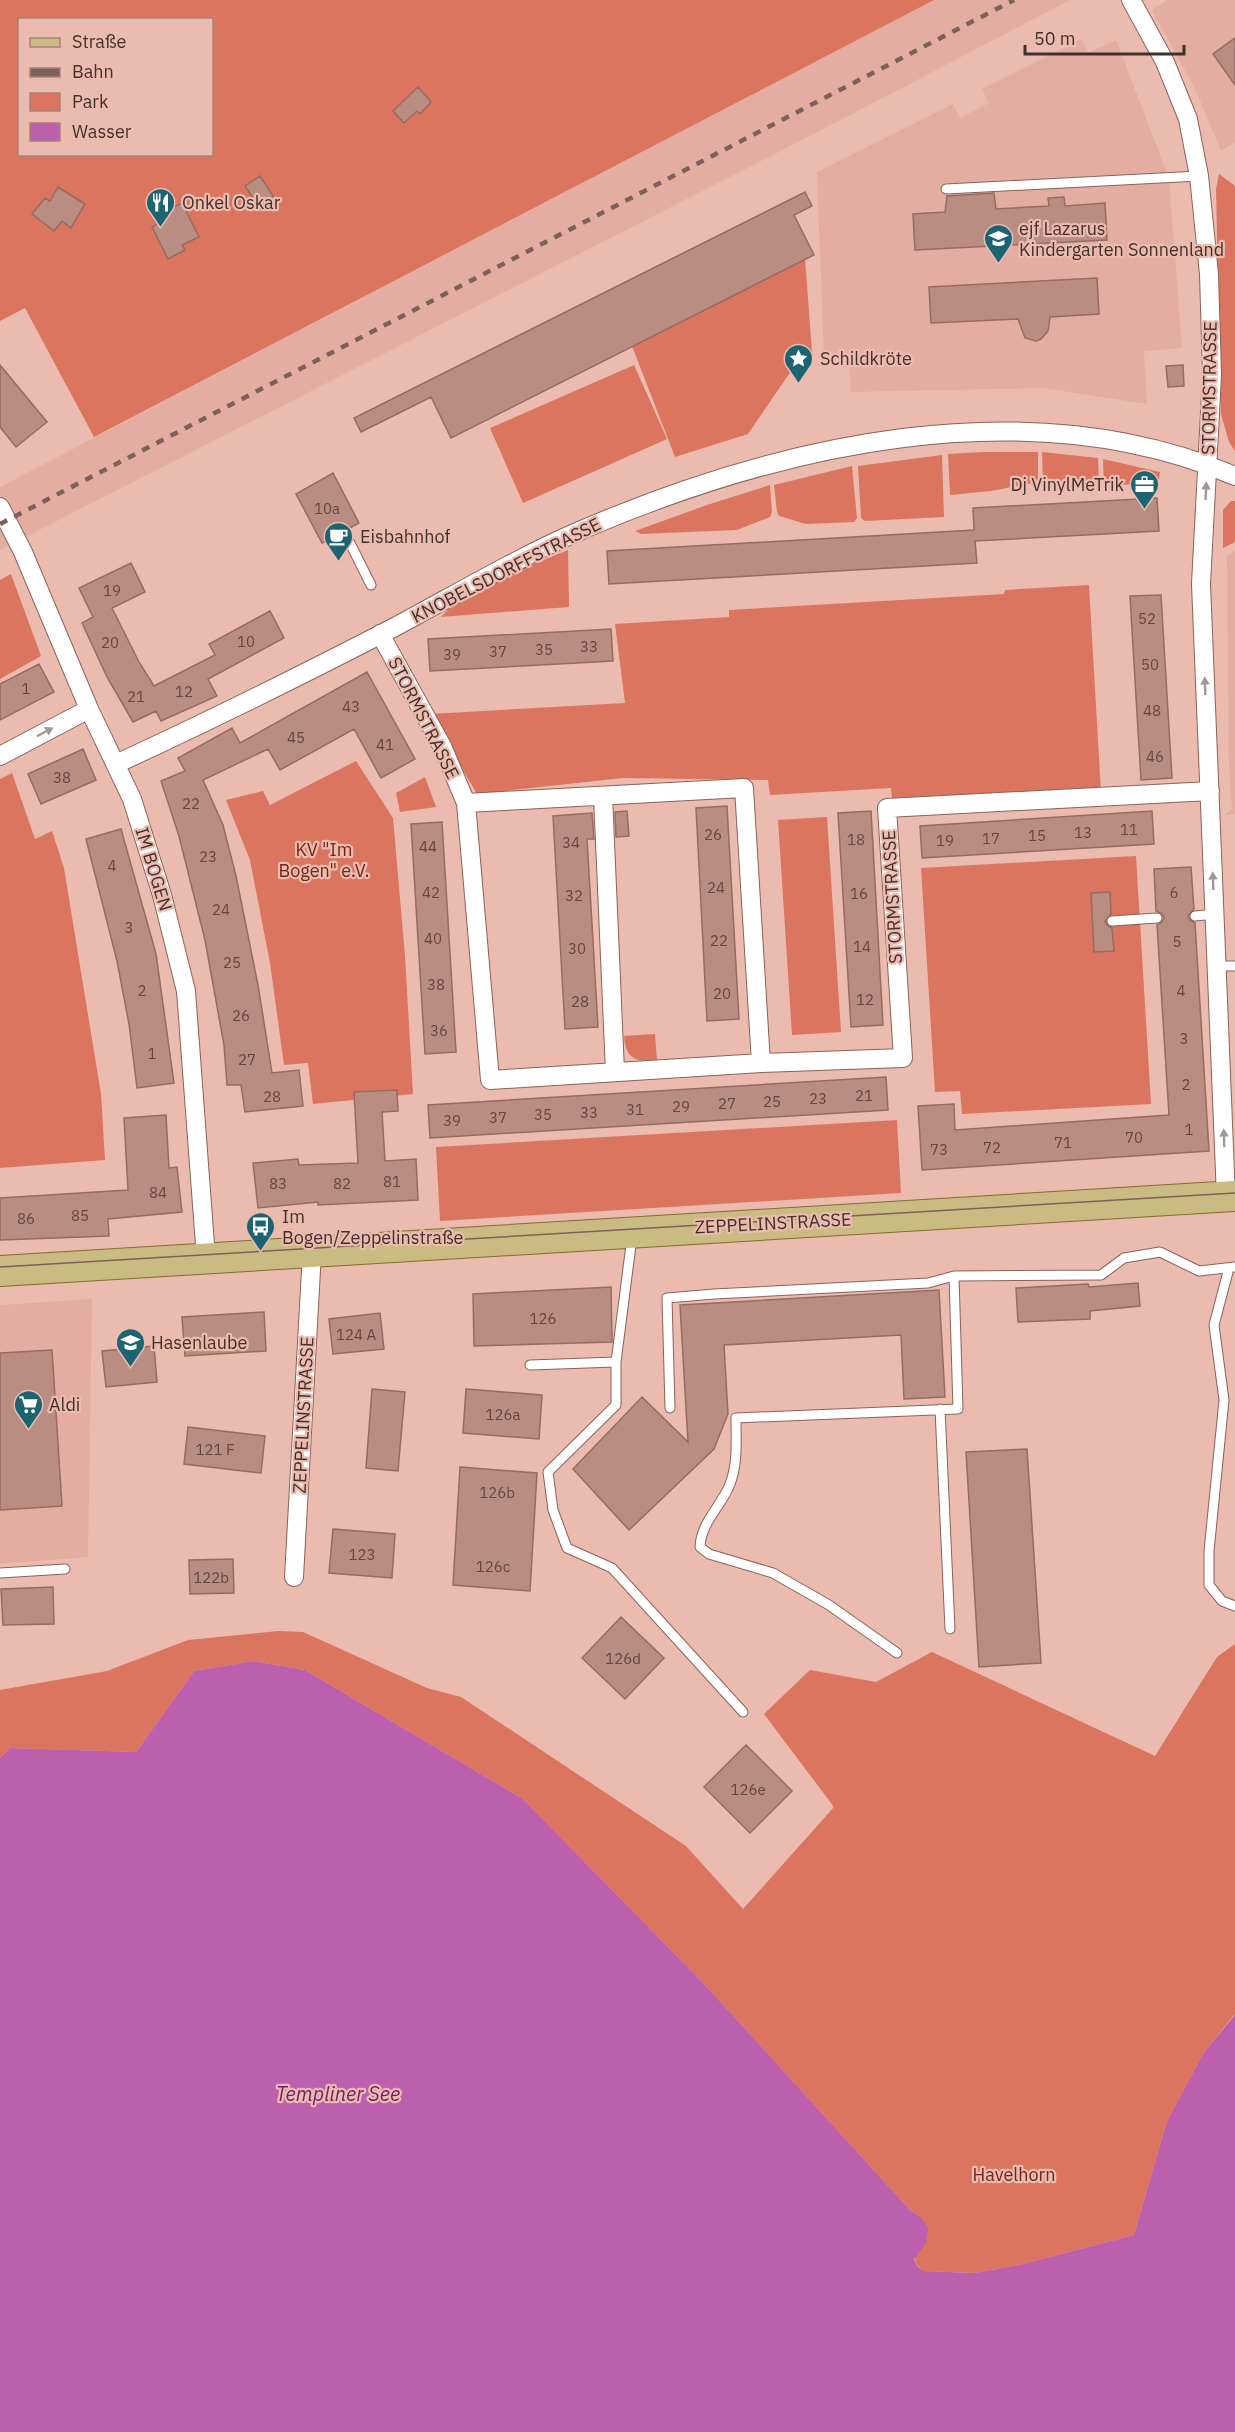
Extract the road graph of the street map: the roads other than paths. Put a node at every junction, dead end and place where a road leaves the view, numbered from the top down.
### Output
1 (1131, 0) edge
2 (1199, 177) junction
3 (946, 189) dead end
4 (1208, 464) junction
5 (1235, 476) edge
6 (0, 507) edge
7 (350, 543) dead end
8 (371, 585) dead end
9 (380, 634) junction
10 (89, 709) junction
11 (0, 756) edge
12 (116, 764) junction
13 (1210, 791) junction
14 (603, 796) junction
15 (466, 804) junction
16 (1215, 914) junction
17 (1195, 916) dead end
18 (1157, 918) dead end
19 (1112, 921) dead end
20 (1226, 966) edge
21 (761, 1063) junction
22 (615, 1072) junction
23 (1231, 1197) edge
24 (632, 1231) junction
25 (312, 1252) junction
26 (206, 1258) junction
27 (1232, 1267) edge
28 (0, 1270) edge
29 (954, 1276) junction
30 (616, 1362) junction
31 (530, 1365) dead end
32 (670, 1408) dead end
33 (940, 1409) junction
34 (65, 1569) dead end
35 (0, 1572) edge
36 (294, 1577) dead end
37 (1235, 1606) edge
38 (950, 1629) dead end
39 (897, 1653) dead end
40 (743, 1712) dead end

1 - 2 street, STORMSTRASSE
2 - 3 lane
2 - 4 street, STORMSTRASSE
4 - 5 street, KNOBELSDORFFSTRASSE
4 - 9 street, KNOBELSDORFFSTRASSE
13 -> 4 street, STORMSTRASSE
6 - 10 street, IM BOGEN
7 - 8 lane
9 - 12 street, KNOBELSDORFFSTRASSE
9 - 15 street, STORMSTRASSE
11 -> 10 street
10 - 12 street, IM BOGEN
12 - 26 street, IM BOGEN
16 -> 13 street, STORMSTRASSE
13 - 21 street, STORMSTRASSE
14 - 15 street
14 - 21 street
14 - 22 street
15 - 22 street, STORMSTRASSE
16 - 17 lane
16 - 20 street, STORMSTRASSE
18 - 19 lane
23 -> 20 street, STORMSTRASSE
21 - 22 street, STORMSTRASSE
23 - 24 main road, ZEPPELINSTRASSE
24 - 25 main road, ZEPPELINSTRASSE
24 - 30 lane
25 - 26 main road, ZEPPELINSTRASSE
25 - 36 street, ZEPPELINSTRASSE
26 - 28 main road, ZEPPELINSTRASSE
27 - 29 lane
27 - 37 lane
29 - 32 lane
29 - 33 lane
30 - 31 lane
30 - 40 lane
33 - 38 lane
33 - 39 lane
34 - 35 lane

